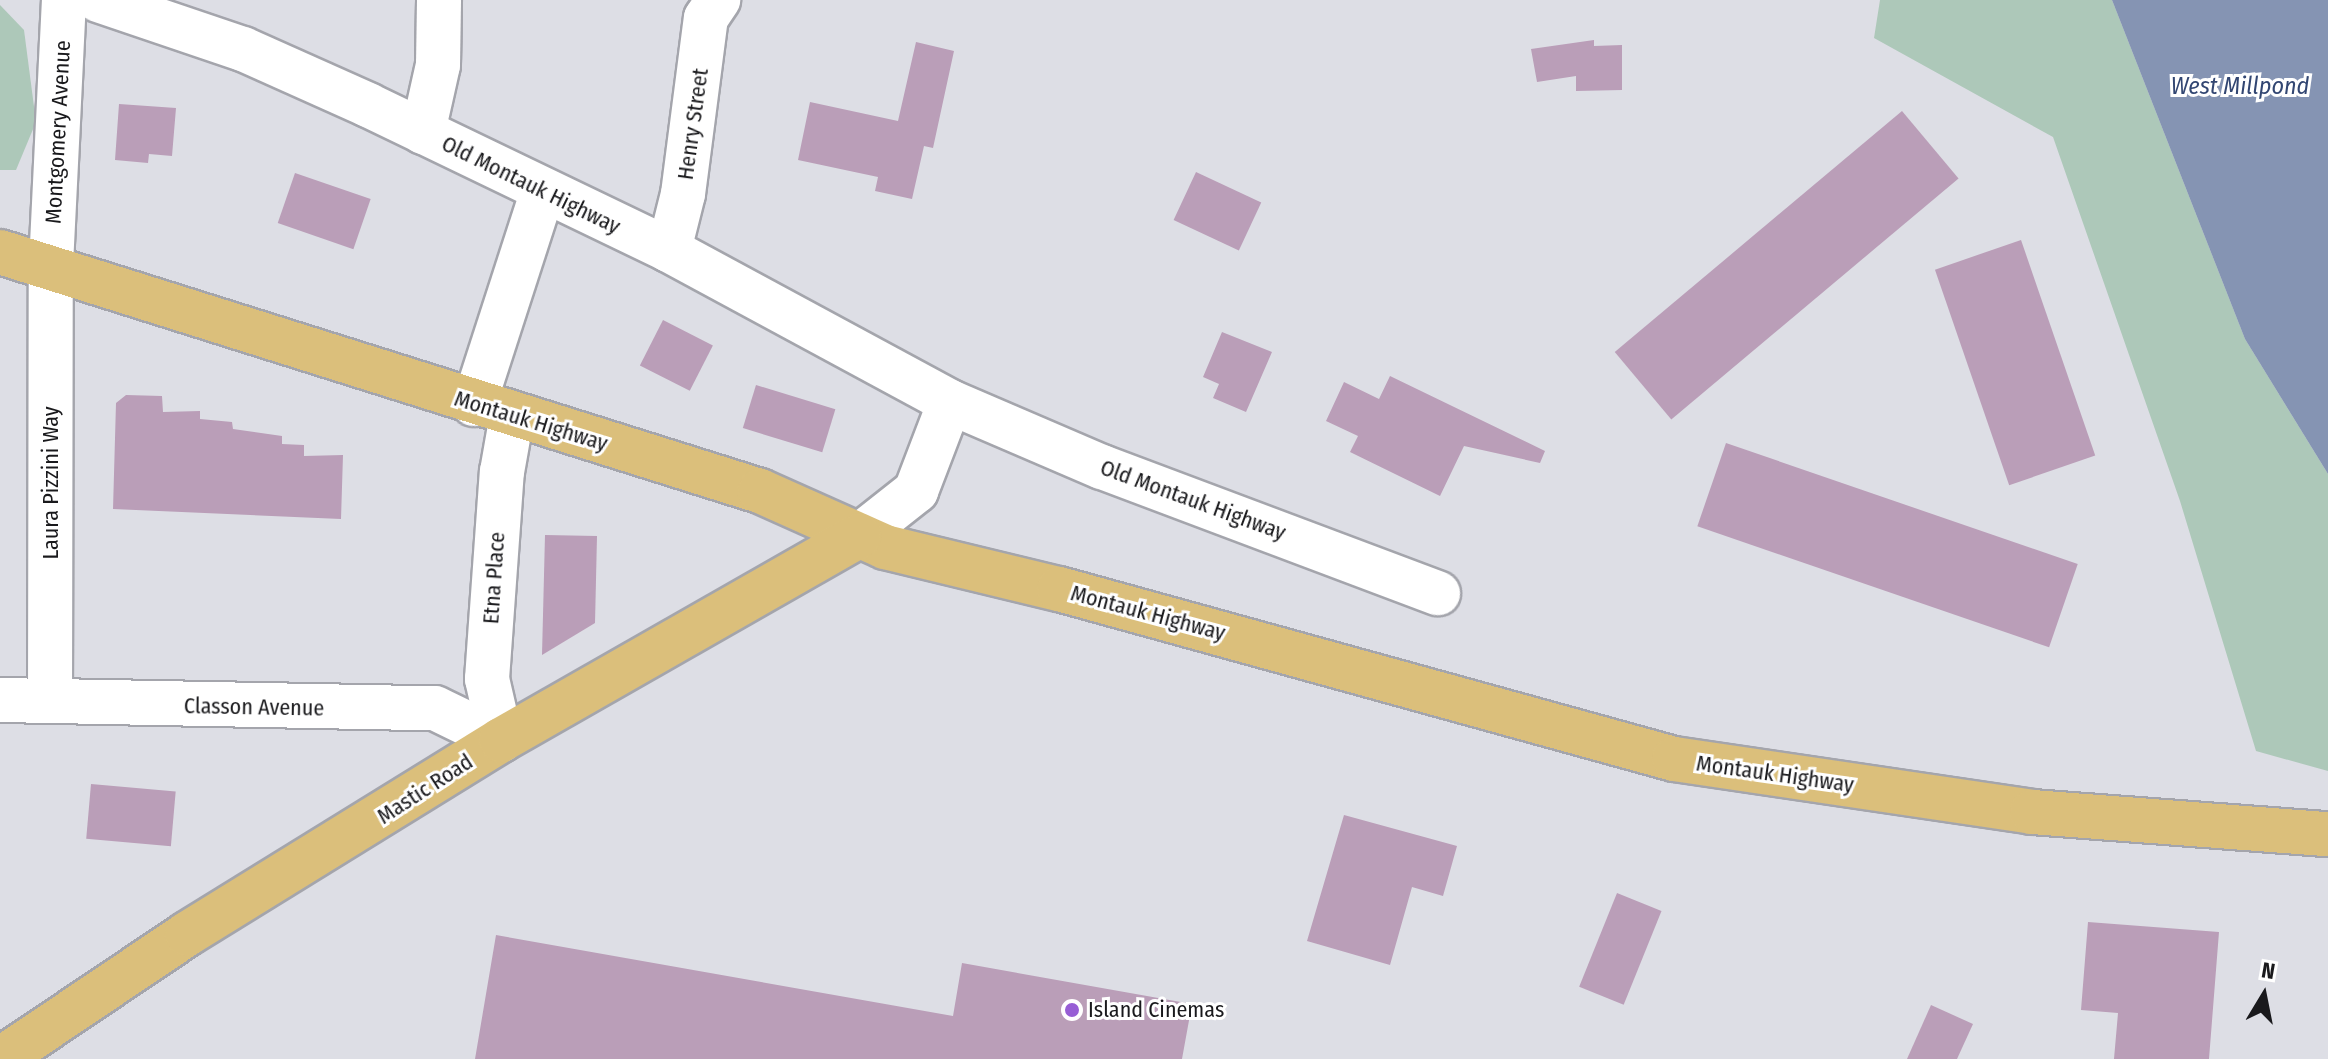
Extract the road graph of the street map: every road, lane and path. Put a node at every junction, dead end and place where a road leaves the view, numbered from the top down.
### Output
1 (64, 0) edge
2 (98, 0) edge
3 (439, 0) edge
4 (718, 0) edge
5 (423, 132) junction
6 (543, 191) junction
7 (669, 250) junction
8 (0, 252) edge
9 (51, 265) junction
10 (950, 402) junction
11 (493, 410) junction
12 (859, 536) junction
13 (1438, 593) dead end
14 (0, 700) edge
15 (50, 701) junction
16 (501, 740) junction
17 (2328, 834) edge
18 (1, 1059) edge

1 - 9 street, Montgomery Avenue
2 - 5 street, Old Montauk Highway
3 - 5 street
4 - 7 street, Henry Street
5 - 6 street, Old Montauk Highway
6 - 7 street, Old Montauk Highway
6 - 11 street, Etna Place
7 - 10 street, Old Montauk Highway
8 - 9 main road, Montauk Highway
9 - 11 main road, Montauk Highway
9 - 15 street, Laura Pizzini Way
10 - 12 street
10 - 13 street, Old Montauk Highway
11 - 12 main road, Montauk Highway
11 - 16 street, Etna Place
12 - 16 main road, Mastic Road
12 - 17 main road, Montauk Highway
14 - 15 street, Classon Avenue
15 - 16 street, Classon Avenue
16 - 18 main road, Mastic Road

